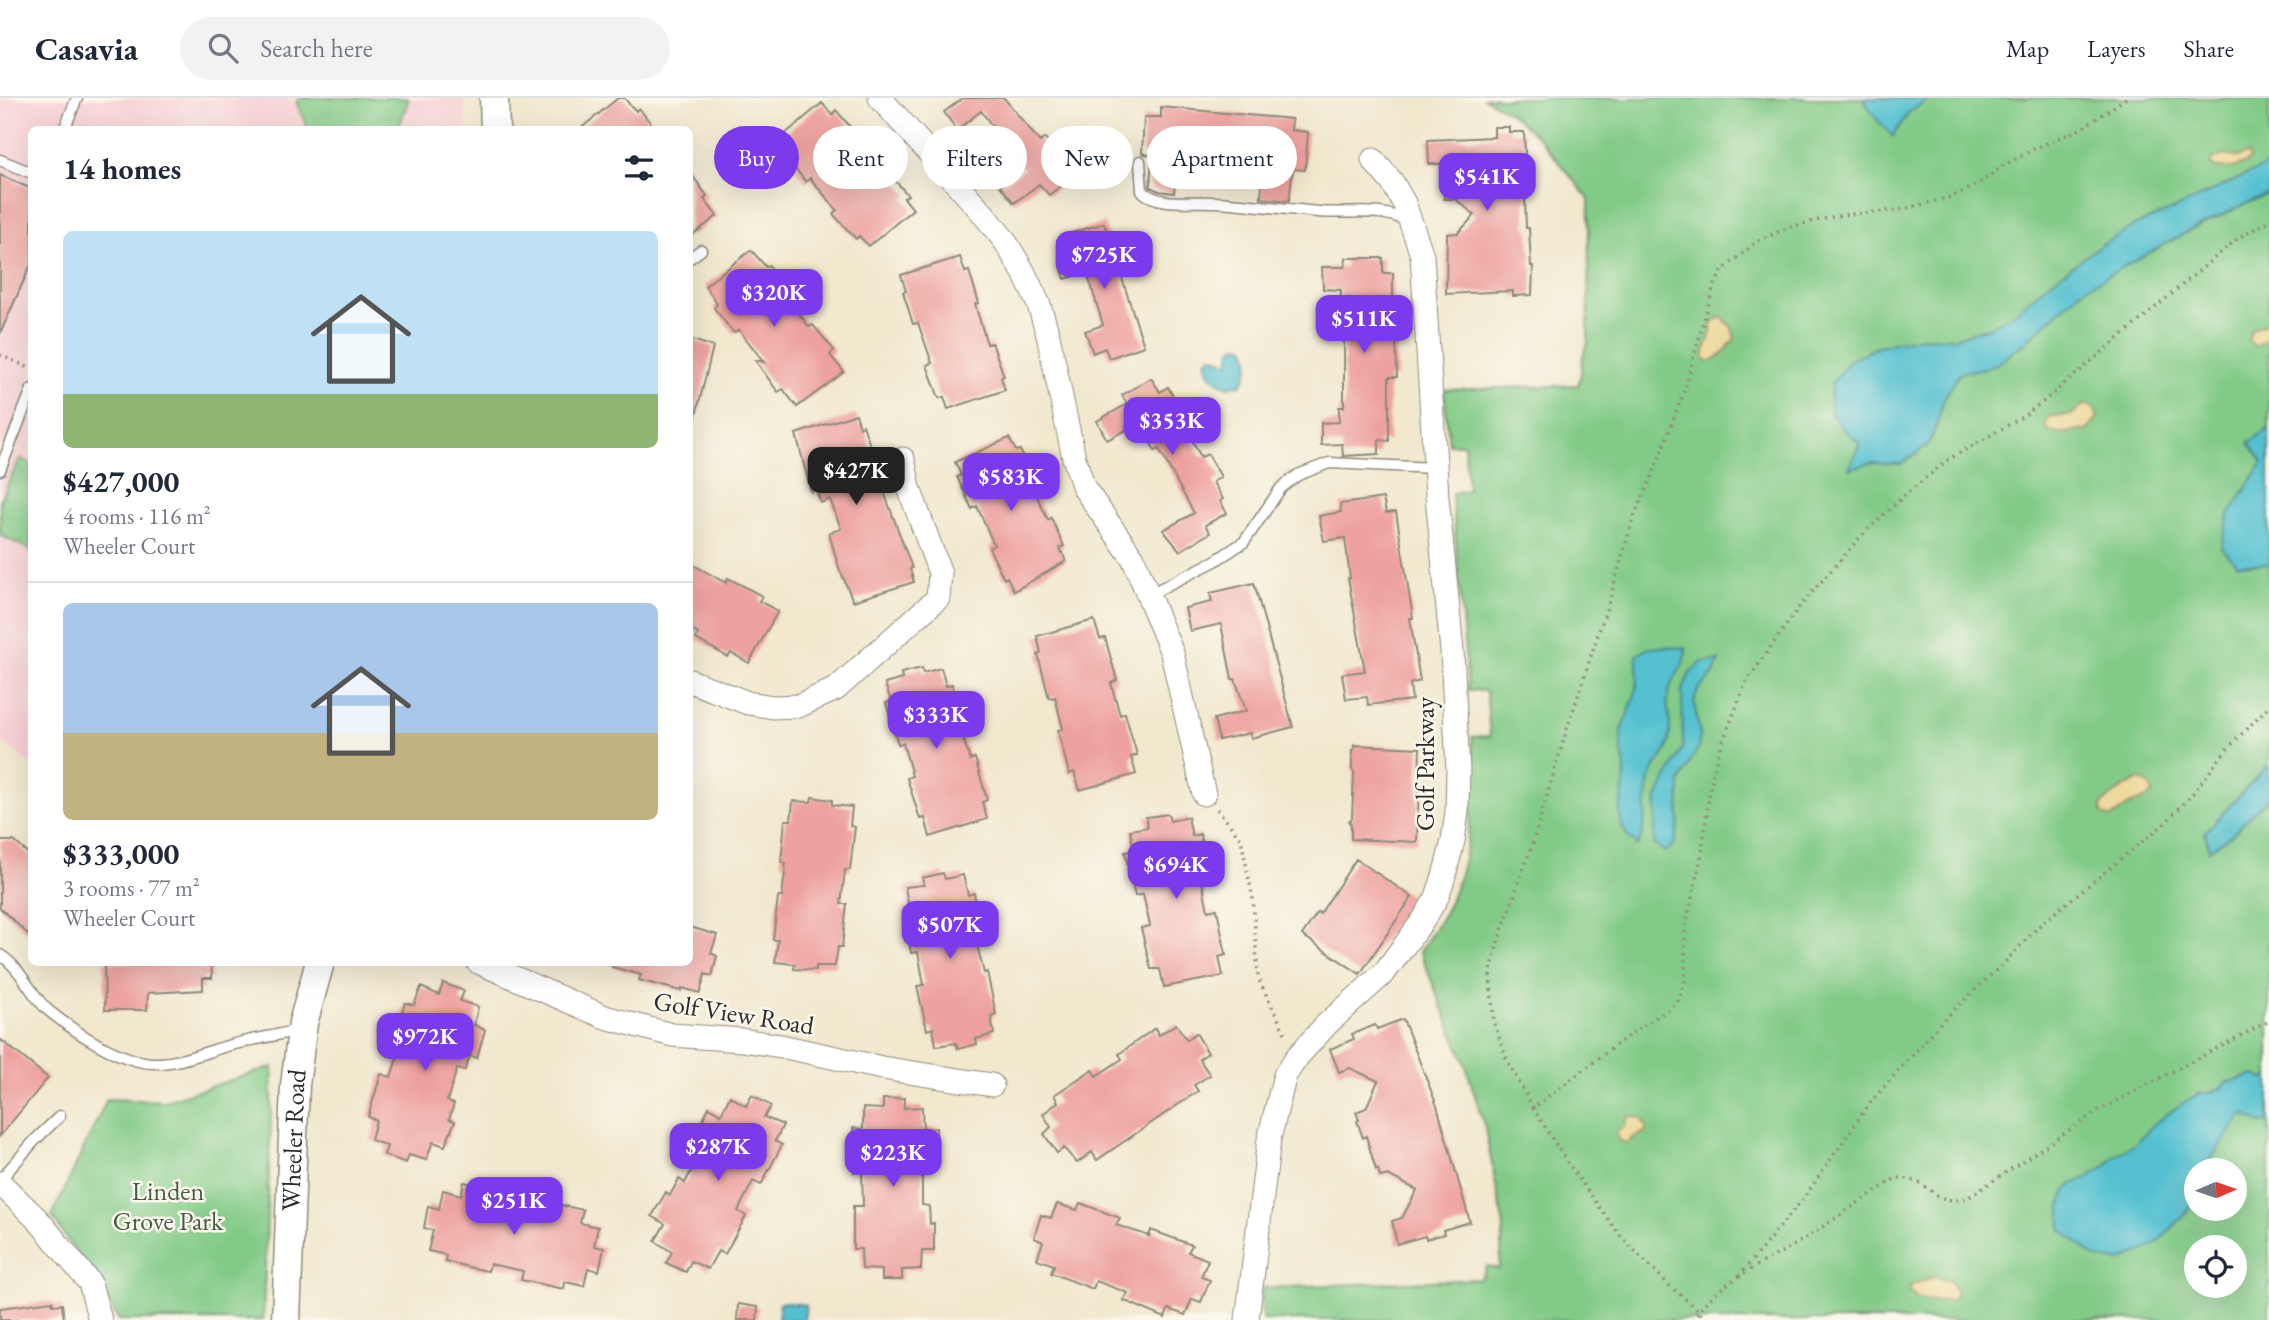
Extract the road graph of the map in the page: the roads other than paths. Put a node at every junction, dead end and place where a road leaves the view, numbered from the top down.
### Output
1 (77, 98) edge
2 (494, 98) edge
3 (880, 98) edge
4 (66, 126) edge
5 (495, 126) edge
6 (0, 160) edge
7 (1373, 160) dead end
8 (1140, 161) dead end
9 (28, 171) edge
10 (1413, 225) junction
11 (701, 250) dead end
12 (693, 256) edge
13 (28, 399) edge
14 (903, 459) dead end
15 (1435, 468) junction
16 (0, 470) edge
17 (1148, 595) junction
18 (693, 682) edge
19 (1204, 794) road end
20 (0, 955) edge
21 (319, 966) edge
22 (487, 966) edge
23 (302, 1029) junction
24 (992, 1086) dead end
25 (60, 1116) dead end
26 (0, 1182) edge
27 (100, 1320) edge
28 (286, 1320) edge
29 (1247, 1320) edge

1 - 4 lane
2 - 5 street
3 - 17 street
6 - 9 lane
7 - 10 street, Golf Parkway
8 - 10 lane
10 - 15 street, Golf Parkway
11 - 12 lane
13 - 16 lane
14 - 18 street
15 - 17 lane
15 - 29 street, Golf Parkway
17 - 19 street
20 - 23 lane
21 - 23 street, Wheeler Road
22 - 24 street, Golf View Road
23 - 28 street, Wheeler Road
25 - 26 lane
26 - 27 street

